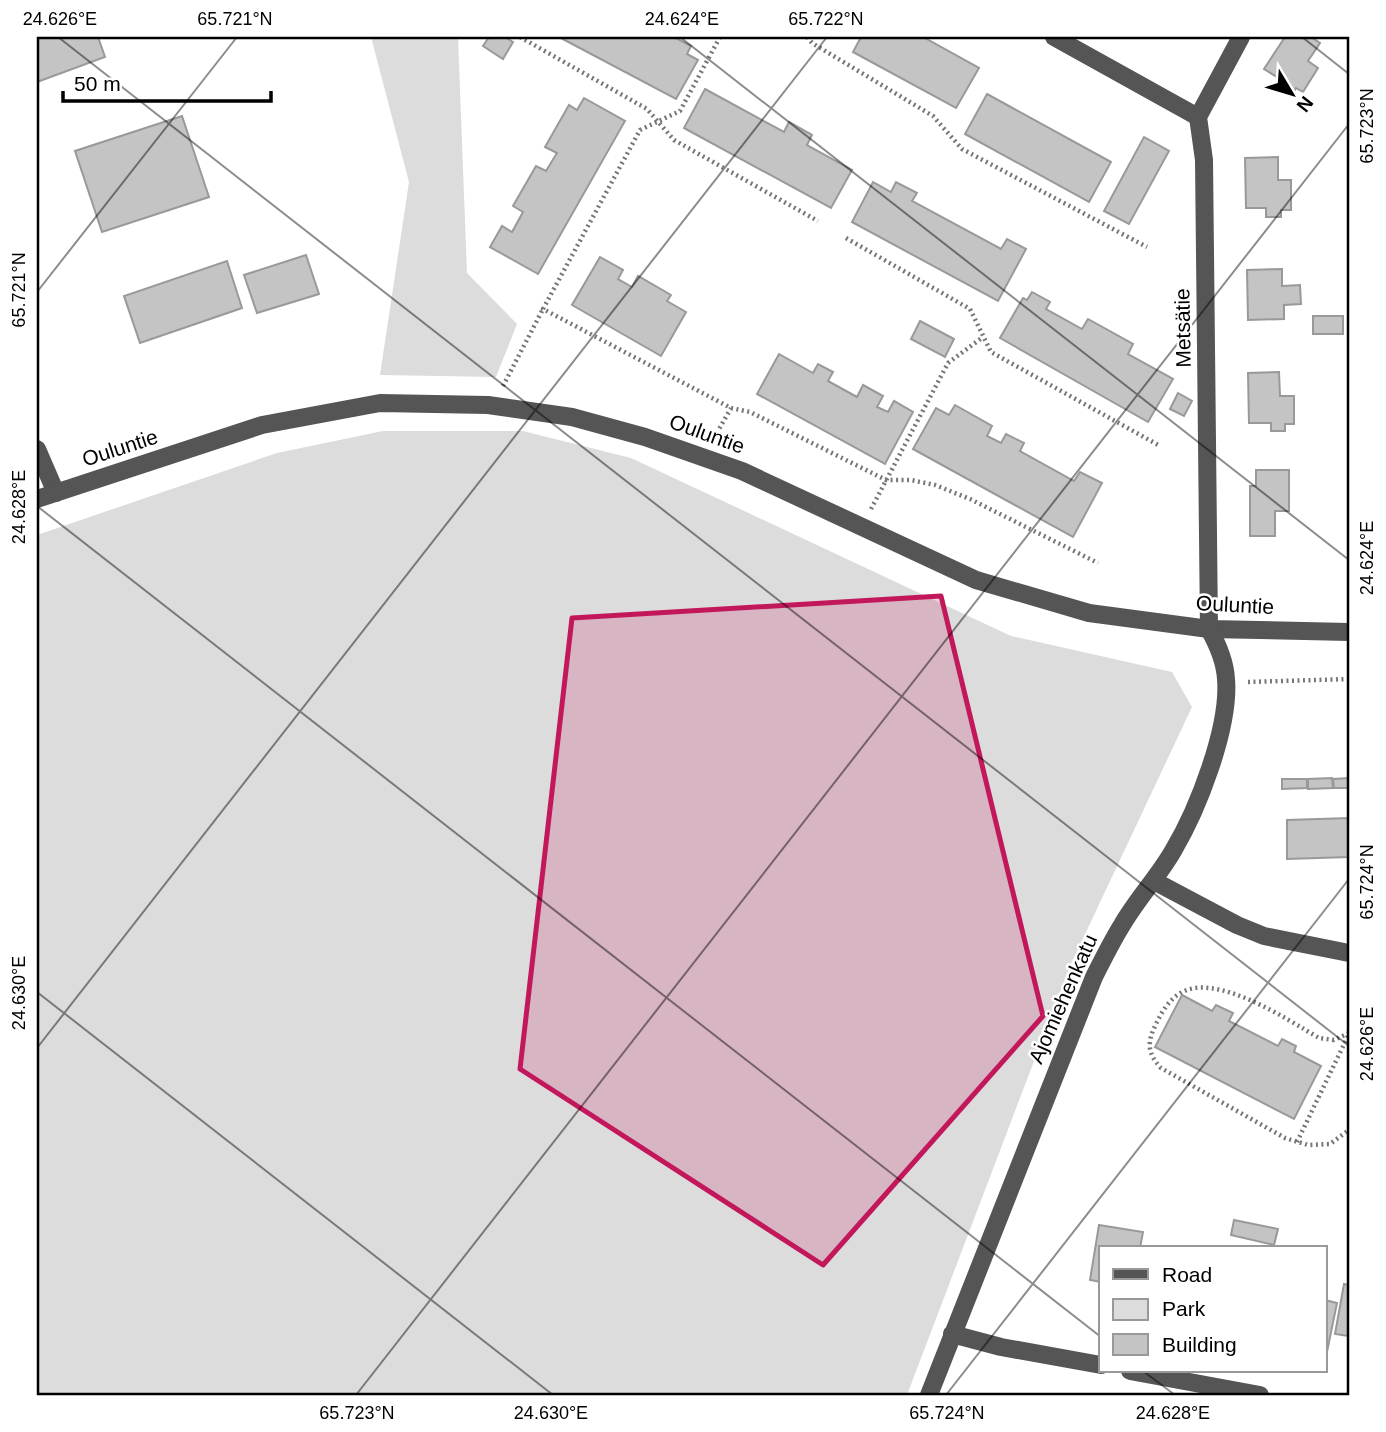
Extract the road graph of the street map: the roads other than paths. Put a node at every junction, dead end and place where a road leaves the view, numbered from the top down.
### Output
1 (1054, 37) edge
2 (1241, 37) edge
3 (1198, 117) junction
4 (37, 449) edge
5 (56, 493) junction
6 (37, 499) edge
7 (1209, 629) junction
8 (1349, 632) edge
9 (1154, 881) junction
10 (1349, 953) edge
11 (952, 1334) junction
12 (1099, 1366) edge
13 (1133, 1372) edge
14 (1174, 1387) edge
15 (929, 1395) edge
16 (1260, 1395) edge

1 - 3 street
2 - 3 street
3 - 7 street, Metsätie
4 - 5 street
5 - 6 street, Ouluntie
5 - 7 street, Ouluntie
7 - 8 street, Ouluntie
7 - 9 street, Ajomiehenkatu
9 - 10 street
9 - 11 street, Ajomiehenkatu
11 - 12 street
11 - 15 street, Ajomiehenkatu
13 - 14 street
14 - 16 street

